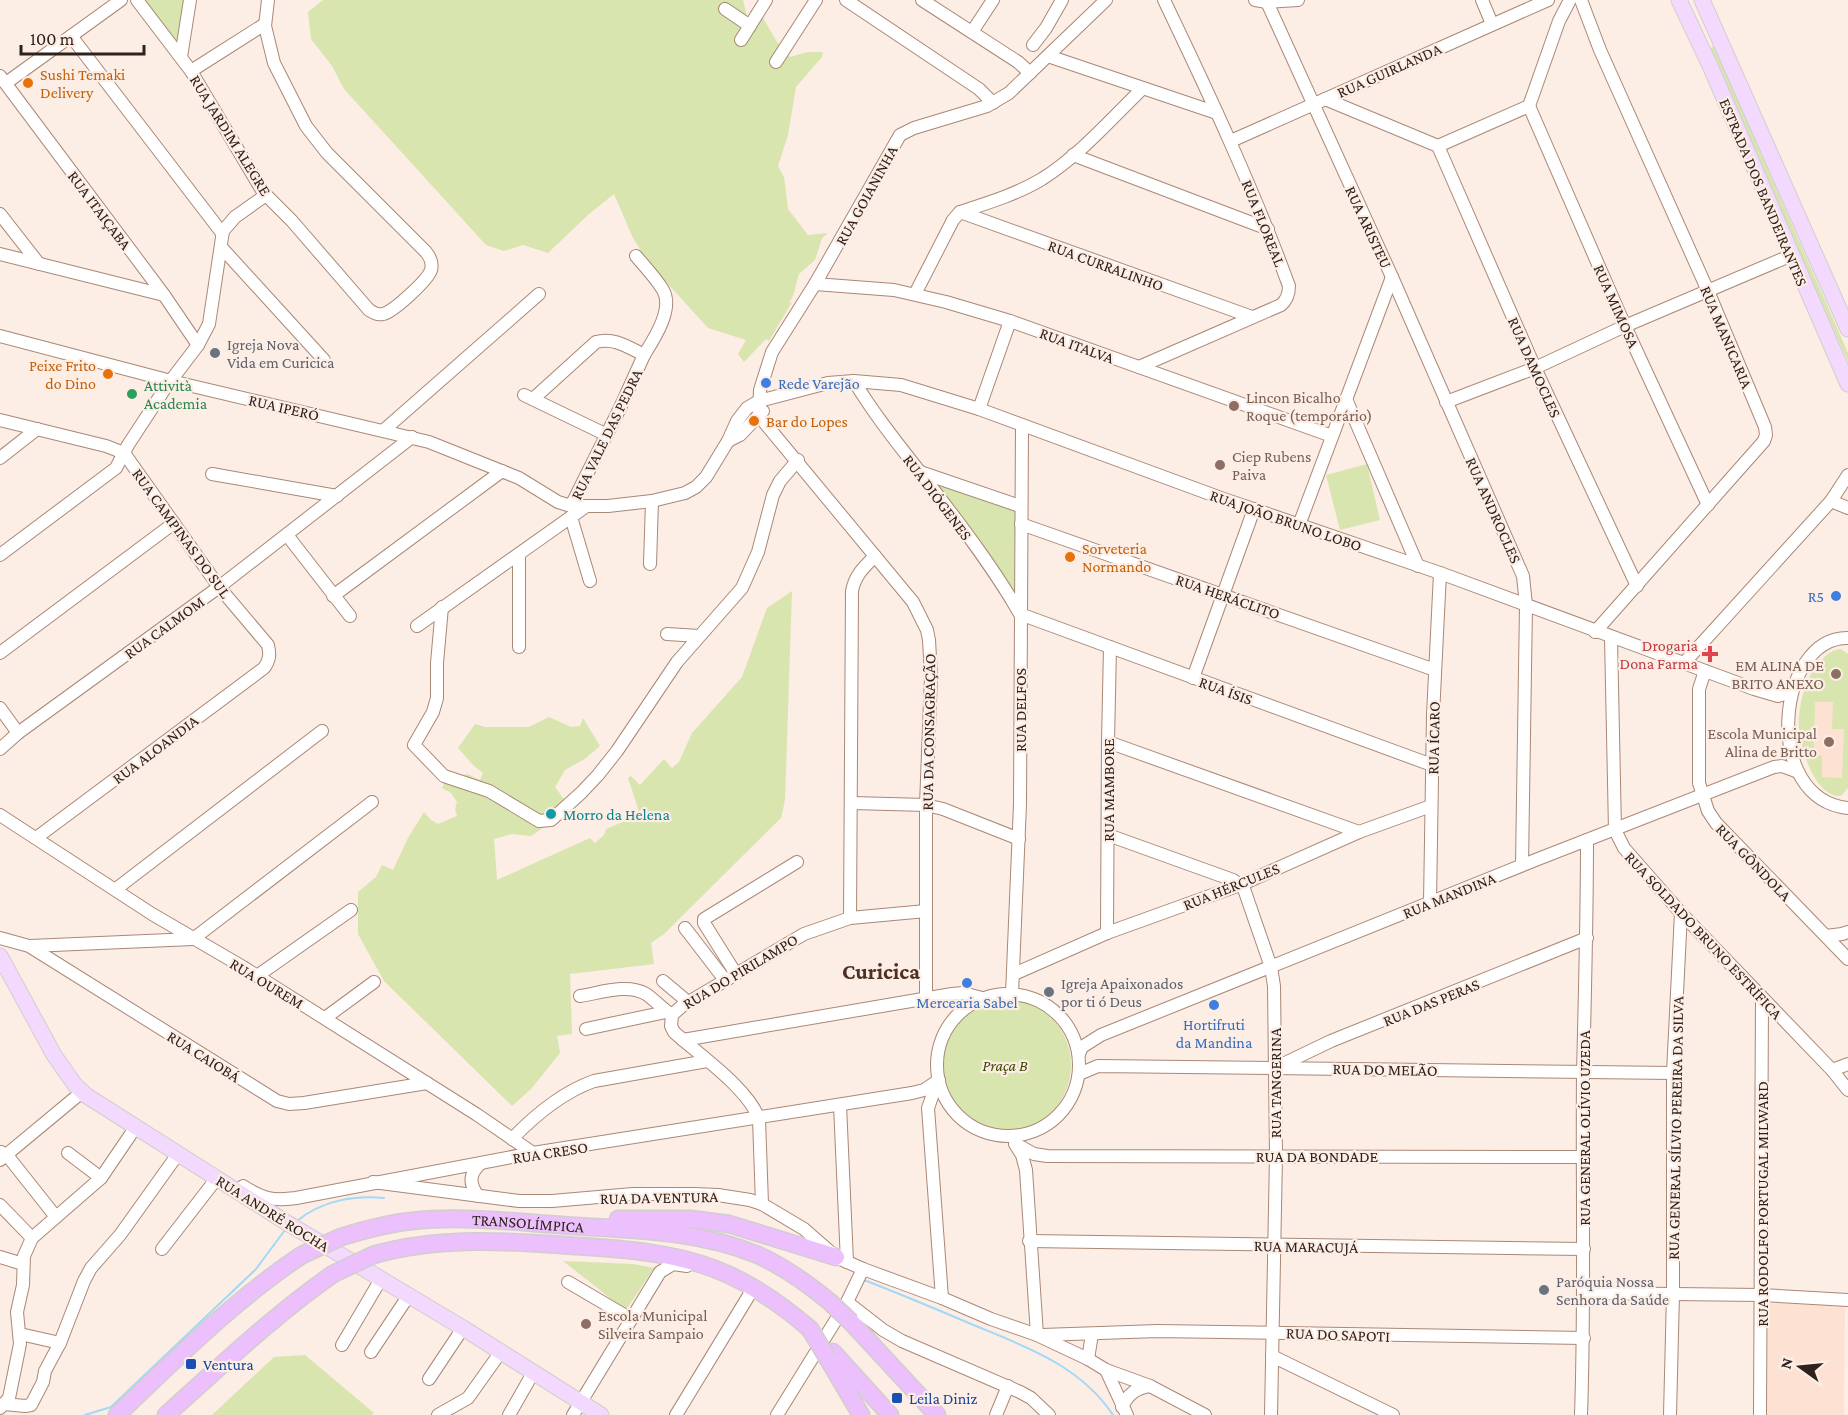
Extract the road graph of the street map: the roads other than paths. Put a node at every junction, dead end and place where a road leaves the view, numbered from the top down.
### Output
1 (121, 0) edge
2 (136, 0) edge
3 (190, 0) edge
4 (268, 0) edge
5 (766, 0) edge
6 (816, 0) edge
7 (846, 0) edge
8 (922, 0) edge
9 (993, 0) edge
10 (1062, 0) edge
11 (1106, 0) edge
12 (1164, 0) edge
13 (1298, 0) edge
14 (1482, 0) edge
15 (1548, 0) edge
16 (1570, 0) edge
17 (1581, 0) edge
18 (1679, 0) edge
19 (1702, 0) edge
20 (1261, 1) edge
21 (725, 9) dead end
22 (265, 24) junction
23 (1492, 24) junction
24 (750, 26) junction
25 (1046, 28) junction
26 (972, 32) junction
27 (70, 36) junction
28 (741, 40) dead end
29 (1062, 42) junction
30 (1033, 45) dead end
31 (1048, 56) junction
32 (180, 57) junction
33 (776, 63) dead end
34 (191, 71) junction
35 (1029, 73) junction
36 (3, 80) edge
37 (1143, 88) junction
38 (1324, 99) junction
39 (993, 103) junction
40 (1312, 104) junction
41 (1529, 106) junction
42 (1217, 113) junction
43 (1231, 141) junction
44 (1438, 146) junction
45 (1073, 155) junction
46 (266, 195) junction
47 (960, 212) junction
48 (0, 214) edge
49 (1268, 229) junction
50 (222, 233) junction
51 (221, 247) junction
52 (0, 254) edge
53 (1792, 255) junction
54 (636, 256) dead end
55 (39, 264) junction
56 (1392, 278) junction
57 (814, 284) junction
58 (1708, 291) junction
59 (539, 294) dead end
60 (915, 294) junction
61 (164, 295) junction
62 (1252, 317) junction
63 (1010, 321) junction
64 (1626, 326) junction
65 (1848, 328) edge
66 (0, 336) edge
67 (198, 345) junction
68 (644, 355) junction
69 (324, 360) dead end
70 (1139, 368) junction
71 (1535, 368) junction
72 (171, 381) junction
73 (854, 381) junction
74 (1848, 384) edge
75 (774, 398) junction
76 (1346, 399) junction
77 (759, 401) junction
78 (1446, 402) junction
79 (979, 409) junction
80 (759, 416) junction
81 (0, 420) edge
82 (1022, 425) junction
83 (37, 429) junction
84 (384, 430) junction
85 (608, 435) junction
86 (1332, 436) junction
87 (412, 438) junction
88 (728, 441) junction
89 (124, 453) junction
90 (0, 458) edge
91 (798, 460) junction
92 (502, 471) junction
93 (919, 471) junction
94 (212, 474) dead end
95 (1848, 475) edge
96 (337, 496) junction
97 (652, 501) junction
98 (1831, 501) junction
99 (1708, 505) junction
100 (1020, 506) junction
101 (1848, 508) edge
102 (1254, 510) junction
103 (571, 512) junction
104 (174, 523) junction
105 (1021, 524) junction
106 (1299, 525) junction
107 (287, 535) junction
108 (519, 554) junction
109 (0, 555) edge
110 (875, 556) junction
111 (650, 564) dead end
112 (1418, 566) junction
113 (1440, 573) junction
114 (590, 581) dead end
115 (1637, 586) junction
116 (219, 587) junction
117 (1223, 594) junction
118 (333, 596) junction
119 (1526, 605) junction
120 (442, 607) junction
121 (1020, 614) junction
122 (350, 616) dead end
123 (417, 626) dead end
124 (1595, 632) junction
125 (667, 634) dead end
126 (699, 636) junction
127 (1611, 637) junction
128 (1848, 638) edge
129 (519, 647) dead end
130 (1110, 648) junction
131 (0, 653) edge
132 (269, 656) joint
133 (1684, 663) junction
134 (1435, 670) junction
135 (1705, 671) junction
136 (1193, 678) junction
137 (1792, 692) junction
138 (0, 708) edge
139 (322, 732) dead end
140 (18, 733) junction
141 (1108, 742) junction
142 (0, 749) edge
143 (1432, 765) junction
144 (1798, 772) junction
145 (1702, 796) junction
146 (372, 802) dead end
147 (852, 803) junction
148 (926, 805) junction
149 (1431, 806) junction
150 (1848, 808) edge
151 (0, 815) edge
152 (1615, 830) junction
153 (1359, 832) junction
154 (1108, 835) junction
155 (36, 838) junction
156 (1019, 839) junction
157 (1587, 840) junction
158 (797, 862) dead end
159 (1522, 866) junction
160 (1240, 885) junction
161 (116, 889) junction
162 (1430, 903) junction
163 (351, 910) dead end
164 (926, 911) junction
165 (1681, 913) junction
166 (850, 918) junction
167 (685, 928) dead end
168 (1848, 932) edge
169 (1107, 933) junction
170 (1826, 936) junction
171 (0, 938) edge
172 (1587, 938) junction
173 (193, 939) junction
174 (29, 946) junction
175 (0, 956) edge
176 (1848, 959) edge
177 (1271, 967) junction
178 (1014, 968) junction
179 (257, 976) junction
180 (730, 977) junction
181 (663, 981) dead end
182 (374, 982) dead end
183 (1012, 993) junction
184 (580, 996) dead end
185 (944, 996) junction
186 (982, 998) junction
187 (1762, 998) junction
188 (926, 999) junction
189 (688, 1002) junction
190 (961, 1012) junction
191 (669, 1013) junction
192 (325, 1018) junction
193 (1783, 1020) junction
194 (586, 1029) dead end
195 (1763, 1029) junction
196 (1072, 1033) junction
197 (1101, 1035) junction
198 (683, 1040) junction
199 (1079, 1056) junction
200 (707, 1061) junction
201 (1848, 1064) edge
202 (1098, 1066) junction
203 (1276, 1068) junction
204 (1832, 1070) junction
205 (1583, 1072) junction
206 (1673, 1073) junction
207 (1079, 1074) junction
208 (939, 1081) junction
209 (427, 1083) junction
210 (1848, 1090) edge
211 (82, 1092) junction
212 (912, 1093) junction
213 (930, 1100) junction
214 (840, 1105) junction
215 (953, 1112) junction
216 (759, 1119) junction
217 (135, 1128) junction
218 (930, 1128) junction
219 (1042, 1128) junction
220 (992, 1134) junction
221 (512, 1139) junction
222 (1016, 1144) junction
223 (1031, 1148) junction
224 (68, 1153) dead end
225 (533, 1153) junction
226 (178, 1154) junction
227 (2, 1156) edge
228 (1276, 1156) junction
229 (1584, 1157) junction
230 (480, 1164) junction
231 (195, 1165) junction
232 (1026, 1170) junction
233 (101, 1178) junction
234 (217, 1178) junction
235 (373, 1182) junction
236 (478, 1196) junction
237 (762, 1204) junction
238 (0, 1205) edge
239 (56, 1217) junction
240 (511, 1222) junction
241 (32, 1238) junction
242 (1029, 1241) junction
243 (1275, 1245) junction
244 (162, 1249) dead end
245 (1584, 1249) junction
246 (0, 1257) edge
247 (842, 1259) junction
248 (23, 1264) junction
249 (863, 1269) junction
250 (381, 1279) junction
251 (568, 1282) dead end
252 (1584, 1293) junction
253 (1673, 1294) junction
254 (409, 1295) junction
255 (1762, 1295) junction
256 (942, 1298) junction
257 (1848, 1300) edge
258 (839, 1302) junction
259 (631, 1319) junction
260 (463, 1328) junction
261 (1272, 1332) junction
262 (20, 1334) junction
263 (1092, 1334) junction
264 (1037, 1335) junction
265 (1584, 1338) junction
266 (60, 1343) junction
267 (342, 1345) dead end
268 (371, 1352) dead end
269 (500, 1353) junction
270 (830, 1355) junction
271 (1272, 1356) junction
272 (1088, 1359) junction
273 (1106, 1370) junction
274 (533, 1373) junction
275 (429, 1379) dead end
276 (1008, 1386) junction
277 (1150, 1386) junction
278 (2, 1406) edge
279 (577, 1409) edge
280 (1124, 1411) edge
281 (117, 1415) edge
282 (166, 1415) edge
283 (438, 1415) edge
284 (509, 1415) edge
285 (601, 1415) edge
286 (676, 1415) edge
287 (777, 1415) edge
288 (861, 1415) edge
289 (890, 1415) edge
290 (937, 1415) edge
291 (996, 1415) edge
292 (1049, 1415) edge
293 (1205, 1415) edge
294 (1271, 1415) edge
295 (1393, 1415) edge
296 (1581, 1415) edge
297 (1670, 1415) edge
298 (1760, 1415) edge

1 - 27 street
2 - 32 street, RUA JARDIM ALEGRE
3 - 32 street
4 - 22 street
5 - 24 street
6 - 33 street
7 - 39 street
8 - 26 street
9 - 26 street
10 - 25 street
11 - 29 street, RUA GOIANINHA
12 - 42 street, RUA FLOREAL
13 - 20 street
14 - 23 street
15 - 23 street, RUA GUIRLANDA
16 - 41 street
17 - 58 street, RUA MANICARIA
18 - 53 main road, ESTRADA DOS BANDEIRANTES
19 - 65 main road, ESTRADA DOS BANDEIRANTES
20 - 40 street, RUA ARISTEU
21 - 24 street
22 - 34 street
22 - 46 street, RUA JARDIM ALEGRE
23 - 38 street, RUA GUIRLANDA
24 - 28 street
25 - 29 street
25 - 30 street
26 - 35 street
27 - 36 street
27 - 50 street
29 - 31 street, RUA GOIANINHA
31 - 35 street, RUA GOIANINHA
31 - 37 street
32 - 34 street, RUA JARDIM ALEGRE
34 - 46 street, RUA JARDIM ALEGRE
35 - 39 street, RUA GOIANINHA
36 - 61 street, RUA ITAIÇABA
37 - 42 street
37 - 45 street
38 - 40 street, RUA GUIRLANDA
38 - 44 street
39 - 57 street, RUA GOIANINHA
40 - 43 street, RUA GUIRLANDA
40 - 56 street, RUA ARISTEU
41 - 44 street
41 - 64 street, RUA MIMOSA
42 - 43 street, RUA FLOREAL
43 - 49 street, RUA FLOREAL
44 - 71 street, RUA DAMOCLES
45 - 47 street
45 - 49 street
46 - 50 street
47 - 60 street
47 - 62 street, RUA CURRALINHO
48 - 55 street
49 - 62 street, RUA FLOREAL
50 - 51 street, RUA CAMPINAS DO SUL
51 - 67 street, RUA CAMPINAS DO SUL
51 - 69 street
52 - 55 street
53 - 58 street
53 - 74 main road, ESTRADA DOS BANDEIRANTES
54 - 68 street
55 - 61 street
56 - 76 street, RUA ARISTEU
56 - 78 street, RUA ANDROCLES
57 - 60 street, RUA ITALVA
57 - 77 street, RUA GOIANINHA
58 - 64 street
58 - 99 street, RUA MANICARIA
59 - 84 street
60 - 63 street, RUA ITALVA
61 - 67 street, RUA ITAIÇABA
62 - 70 street, RUA FLOREAL
63 - 70 street, RUA ITALVA
63 - 79 street
64 - 71 street
64 - 99 street, RUA MIMOSA
66 - 72 street, RUA IPERÓ
67 - 72 street, RUA CAMPINAS DO SUL
68 - 85 street, RUA VALE DAS PEDRA
68 - 85 street, RUA VALE DAS PEDRA
70 - 86 street, RUA ITALVA
71 - 78 street
71 - 115 street, RUA DAMOCLES
72 - 84 street, RUA IPERÓ
72 - 89 street, RUA CAMPINAS DO SUL
73 - 75 street, RUA JOÃO BRUNO LOBO
73 - 79 street, RUA JOÃO BRUNO LOBO
73 - 93 street, RUA DIÓGENES
75 - 77 street, RUA JOÃO BRUNO LOBO
75 - 80 street
76 - 86 street, RUA ARISTEU
76 - 112 street
77 - 80 street, RUA GOIANINHA
77 - 88 street
78 - 119 street, RUA ANDROCLES
79 - 82 street, RUA JOÃO BRUNO LOBO
80 - 88 street
80 - 91 street, RUA DA CONSAGRAÇÃO
81 - 83 street
82 - 100 street, RUA DELFOS
82 - 102 street, RUA JOÃO BRUNO LOBO
83 - 89 street
83 - 90 street
84 - 87 street, RUA IPERÓ
85 - 103 street, RUA VALE DAS PEDRA
86 - 106 street, RUA ARISTEU
87 - 92 street, RUA IPERÓ
87 - 96 street, RUA CALMOM
88 - 97 street
89 - 104 street, RUA CAMPINAS DO SUL
89 - 109 street
91 - 110 street, RUA DA CONSAGRAÇÃO
91 - 126 street
92 - 103 street, RUA IPERÓ
92 - 118 street
93 - 100 street
93 - 121 street, RUA DIÓGENES
94 - 96 street
95 - 98 street
96 - 107 street, RUA CALMOM
97 - 103 street
97 - 111 street
98 - 101 street
98 - 133 street
99 - 115 street, RUA MANICARIA
100 - 105 street, RUA DELFOS
102 - 106 street, RUA JOÃO BRUNO LOBO
102 - 117 street
103 - 108 street
103 - 114 street
104 - 116 street, RUA CAMPINAS DO SUL
104 - 131 street
105 - 117 street, RUA HERÁCLITO
105 - 121 street, RUA DELFOS
106 - 112 street, RUA JOÃO BRUNO LOBO
107 - 116 street, RUA CALMOM
107 - 118 street
108 - 120 street
108 - 129 street
110 - 147 street
110 - 148 street, RUA DA CONSAGRAÇÃO
112 - 113 street, RUA JOÃO BRUNO LOBO
113 - 119 street, RUA JOÃO BRUNO LOBO
113 - 134 street, RUA ÍCARO
115 - 124 street, RUA MANICARIA
116 - 132 street, RUA CAMPINAS DO SUL
116 - 140 street, RUA CALMOM
117 - 134 street, RUA HERÁCLITO
117 - 136 street
118 - 122 street
119 - 124 street, RUA JOÃO BRUNO LOBO
119 - 159 street, RUA ANDROCLES
120 - 123 street
120 - 126 street
121 - 130 street, RUA ÍSIS
121 - 156 street, RUA DELFOS
124 - 127 street, RUA JOÃO BRUNO LOBO
125 - 126 street
127 - 133 street, RUA JOÃO BRUNO LOBO
127 - 152 street
128 - 137 street
130 - 136 street, RUA ÍSIS
130 - 141 street, RUA MAMBORE
132 - 155 street, RUA ALOANDIA
133 - 135 street, RUA JOÃO BRUNO LOBO
134 - 143 street, RUA ÍCARO
135 - 137 street, RUA JOÃO BRUNO LOBO
135 - 145 street, RUA GÔNDOLA
136 - 143 street, RUA ÍSIS
137 - 144 street
138 - 140 street
139 - 161 street
140 - 142 street, RUA CALMOM
141 - 153 street
141 - 154 street, RUA MAMBORE
143 - 149 street, RUA ÍCARO
144 - 145 street, RUA MANDINA
144 - 150 street
145 - 152 street, RUA MANDINA
145 - 170 street, RUA GÔNDOLA
146 - 173 street
147 - 148 street
147 - 166 street
148 - 156 street
148 - 164 street, RUA DA CONSAGRAÇÃO
149 - 153 street, RUA HÉRCULES
149 - 162 street, RUA ÍCARO
151 - 155 street, RUA OUREM
152 - 157 street, RUA MANDINA
152 - 165 street, RUA SOLDADO BRUNO ESTRÍFICA
153 - 160 street, RUA HÉRCULES
154 - 160 street
154 - 169 street, RUA MAMBORE
155 - 161 street, RUA OUREM
156 - 178 street, RUA DELFOS
157 - 159 street, RUA MANDINA
157 - 172 street, RUA GENERAL OLÍVIO UZEDA
158 - 180 street
159 - 162 street, RUA MANDINA
160 - 169 street, RUA HÉRCULES
160 - 177 street, RUA TANGERINA
161 - 173 street, RUA OUREM
162 - 177 street, RUA MANDINA
163 - 179 street
164 - 166 street, RUA DO PIRILAMPO
164 - 188 street, RUA DA CONSAGRAÇÃO
165 - 187 street, RUA SOLDADO BRUNO ESTRÍFICA
165 - 206 street, RUA GENERAL SÍLVIO PEREIRA DA SILVA
166 - 180 street, RUA DO PIRILAMPO
167 - 180 street
168 - 170 street
169 - 178 street, RUA HÉRCULES
170 - 176 street, RUA GÔNDOLA
171 - 174 street, RUA CAIOBÁ
172 - 203 street, RUA DAS PERAS
172 - 205 street, RUA GENERAL OLÍVIO UZEDA
173 - 174 street
173 - 179 street, RUA OUREM
174 - 209 street, RUA CAIOBÁ
175 - 211 main road, RUA ANDRÉ ROCHA
177 - 197 street, RUA MANDINA
177 - 203 street, RUA TANGERINA
178 - 183 street, RUA DELFOS
179 - 192 street, RUA OUREM
180 - 189 street, RUA DO PIRILAMPO
181 - 189 street
182 - 192 street
183 - 186 street
183 - 196 street
184 - 191 street
185 - 186 street
185 - 188 street
185 - 190 street
186 - 190 street
187 - 193 street, RUA SOLDADO BRUNO ESTRÍFICA
187 - 195 street, RUA RODOLFO PORTUGAL MILWARD
188 - 198 street
189 - 191 street, RUA DO PIRILAMPO
190 - 208 street
191 - 194 street
191 - 198 street, RUA DO PIRILAMPO
192 - 209 street, RUA OUREM
193 - 195 street
193 - 204 street, RUA SOLDADO BRUNO ESTRÍFICA
195 - 255 street, RUA RODOLFO PORTUGAL MILWARD
196 - 197 street, RUA MANDINA
196 - 199 street
197 - 199 street, RUA MANDINA
198 - 200 street, RUA DO PIRILAMPO
199 - 202 street, RUA DO MELÃO
199 - 207 street
200 - 216 street, RUA DO PIRILAMPO
200 - 221 street
201 - 204 street
202 - 203 street, RUA DO MELÃO
202 - 207 street, RUA DO MELÃO
203 - 205 street, RUA DO MELÃO
203 - 228 street, RUA TANGERINA
204 - 210 street, RUA SOLDADO BRUNO ESTRÍFICA
205 - 206 street, RUA DO MELÃO
205 - 229 street, RUA GENERAL OLÍVIO UZEDA
206 - 253 street, RUA GENERAL SÍLVIO PEREIRA DA SILVA
207 - 219 street
208 - 212 street, RUA CRESO
208 - 213 street
208 - 215 street
209 - 221 street, RUA OUREM
211 - 217 main road, RUA ANDRÉ ROCHA
211 - 227 street
212 - 213 street
212 - 214 street, RUA CRESO
213 - 215 street
213 - 218 street
214 - 216 street, RUA CRESO
214 - 247 street
215 - 218 street
215 - 220 street
216 - 225 street, RUA CRESO
216 - 237 street, RUA DO PIRILAMPO
217 - 226 main road, RUA ANDRÉ ROCHA
217 - 233 street
218 - 256 street
219 - 220 street
219 - 223 street
220 - 222 street, RUA DA BONDADE
221 - 225 street, RUA OUREM
222 - 223 street, RUA DA BONDADE
222 - 232 street
223 - 228 street, RUA DA BONDADE
223 - 232 street
224 - 233 street
225 - 230 street, RUA CRESO
226 - 231 main road, RUA ANDRÉ ROCHA
226 - 266 street
227 - 239 street
228 - 229 street, RUA DA BONDADE
228 - 243 street, RUA TANGERINA
229 - 245 street, RUA GENERAL OLÍVIO UZEDA
230 - 235 street, RUA CRESO
230 - 236 street
231 - 234 main road, RUA ANDRÉ ROCHA
231 - 235 street, RUA CRESO
232 - 242 street
233 - 239 street
234 - 244 street
234 - 250 main road, RUA ANDRÉ ROCHA
235 - 236 street, RUA DA VENTURA
236 - 237 street, RUA DA VENTURA
237 - 247 street, RUA DA VENTURA
238 - 241 street
239 - 241 street
240 - 247 highway
240 - 258 highway, TRANSOLÍMPICA
240 - 281 highway, TRANSOLÍMPICA, bridge
241 - 248 street
242 - 243 street, RUA MARACUJÁ
242 - 264 street
243 - 245 street, RUA MARACUJÁ
243 - 261 street, RUA TANGERINA
245 - 252 street, RUA GENERAL OLÍVIO UZEDA
246 - 248 street
247 - 249 street, RUA DA VENTURA
248 - 262 street
249 - 256 street, RUA DA VENTURA
249 - 258 street
250 - 254 main road, RUA ANDRÉ ROCHA
250 - 267 street
251 - 259 street
252 - 253 street
252 - 265 street, RUA GENERAL OLÍVIO UZEDA
253 - 255 street
253 - 297 street, RUA GENERAL SÍLVIO PEREIRA DA SILVA
254 - 260 main road, RUA ANDRÉ ROCHA
254 - 268 street
255 - 257 street
255 - 298 street, RUA RODOLFO PORTUGAL MILWARD
256 - 264 street, RUA DA VENTURA
258 - 276 street
258 - 287 street
258 - 290 highway, TRANSOLÍMPICA, bridge
259 - 279 street
259 - 286 street
260 - 269 main road, RUA ANDRÉ ROCHA
260 - 275 street
261 - 263 street, RUA DO SAPOTI
261 - 265 street, RUA DO SAPOTI
261 - 271 street, RUA TANGERINA
262 - 266 street
262 - 278 street
263 - 264 street, RUA DO SAPOTI
263 - 272 street
264 - 272 street, RUA DA VENTURA
265 - 296 street, RUA GENERAL OLÍVIO UZEDA
266 - 278 street
269 - 274 main road, RUA ANDRÉ ROCHA
269 - 283 street
270 - 282 highway, TRANSOLÍMPICA, bridge
270 - 288 highway
270 - 289 highway, TRANSOLÍMPICA
271 - 294 street, RUA TANGERINA
271 - 295 street
272 - 273 street, RUA DA VENTURA
273 - 277 street, RUA DA VENTURA
273 - 280 street
274 - 279 main road, RUA ANDRÉ ROCHA
274 - 284 street
276 - 291 street
276 - 292 street
277 - 280 street
277 - 293 street, RUA DA VENTURA
279 - 285 main road, RUA ANDRÉ ROCHA

